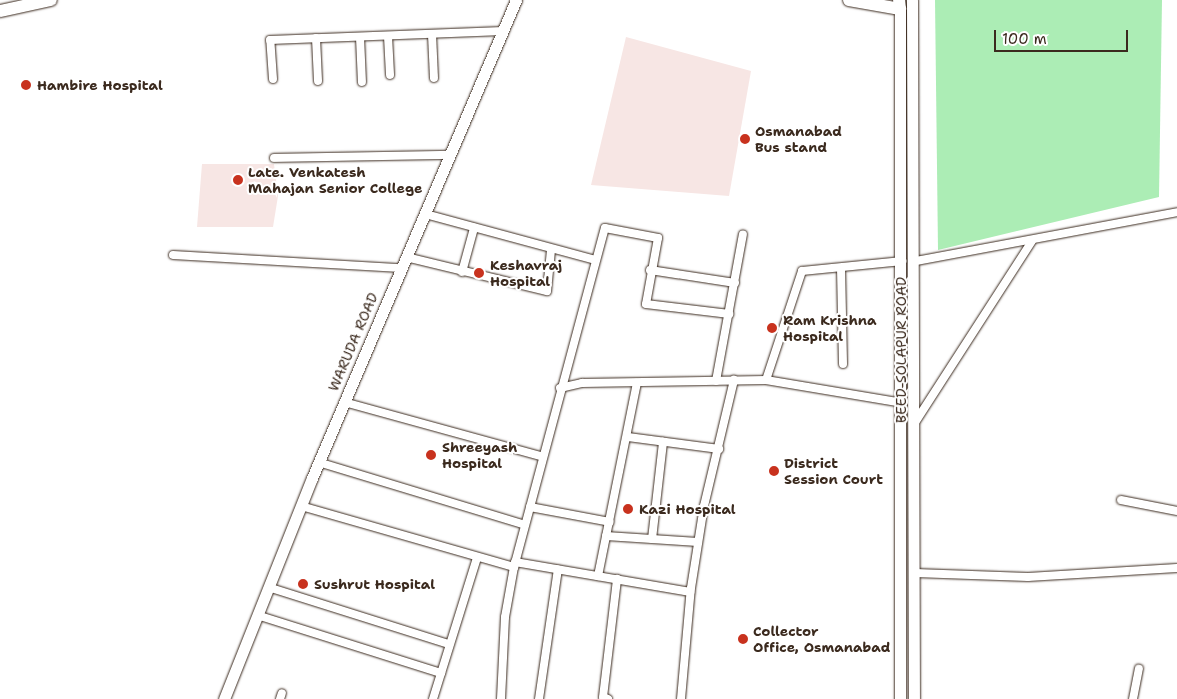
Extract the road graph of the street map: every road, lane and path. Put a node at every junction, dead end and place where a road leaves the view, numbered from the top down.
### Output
1 (52, 0) edge
2 (516, 0) edge
3 (849, 0) edge
4 (912, 0) edge
5 (899, 4) edge
6 (0, 11) edge
7 (503, 31) junction
8 (432, 34) junction
9 (388, 36) junction
10 (360, 37) junction
11 (316, 38) junction
12 (390, 75) dead end
13 (434, 78) dead end
14 (273, 80) dead end
15 (318, 81) dead end
16 (362, 82) dead end
17 (450, 155) junction
18 (274, 158) dead end
19 (1177, 212) edge
20 (424, 214) junction
21 (474, 228) junction
22 (743, 234) dead end
23 (1032, 241) junction
24 (551, 250) junction
25 (173, 255) dead end
26 (596, 260) junction
27 (902, 261) junction
28 (916, 261) junction
29 (404, 263) junction
30 (841, 268) junction
31 (650, 270) junction
32 (462, 272) junction
33 (735, 283) junction
34 (729, 314) junction
35 (842, 364) dead end
36 (734, 380) junction
37 (766, 380) junction
38 (716, 381) junction
39 (637, 383) junction
40 (560, 388) junction
41 (344, 402) junction
42 (903, 404) junction
43 (916, 421) junction
44 (628, 437) junction
45 (663, 442) junction
46 (719, 449) junction
47 (543, 457) junction
48 (318, 462) junction
49 (1122, 500) dead end
50 (302, 506) junction
51 (530, 507) junction
52 (1177, 511) edge
53 (610, 522) junction
54 (525, 525) junction
55 (606, 536) junction
56 (652, 539) junction
57 (698, 542) junction
58 (477, 558) junction
59 (514, 565) junction
60 (1177, 568) edge
61 (558, 569) junction
62 (915, 573) junction
63 (598, 576) junction
64 (617, 579) junction
65 (271, 588) junction
66 (690, 592) junction
67 (260, 616) junction
68 (450, 644) junction
69 (1139, 669) dead end
70 (440, 673) junction
71 (224, 699) edge
72 (433, 699) edge
73 (501, 699) edge
74 (539, 699) edge
75 (608, 699) edge
76 (681, 699) edge
77 (900, 699) edge
78 (914, 699) edge
79 (1132, 699) edge

1 - 6 main road
2 - 7 main road, WARUDA ROAD
3 - 5 main road
4 - 28 main road, BEED-SOLAPUR ROAD
5 - 27 main road, BEED-SOLAPUR ROAD
7 - 8 street
7 - 17 main road, WARUDA ROAD
8 - 9 street
8 - 13 street
9 - 10 street
9 - 12 street
10 - 11 street
10 - 16 street
11 - 14 street
11 - 15 street
17 - 18 street
17 - 20 main road, WARUDA ROAD
19 - 23 street
20 - 21 street
20 - 29 main road, WARUDA ROAD
21 - 24 street
21 - 32 street
22 - 33 street
23 - 28 street
23 - 43 street
24 - 26 street
24 - 32 street
25 - 29 street
26 - 31 street
26 - 40 street
27 - 30 street
27 - 42 main road, BEED-SOLAPUR ROAD
28 - 43 main road, BEED-SOLAPUR ROAD
29 - 32 street
29 - 41 main road, WARUDA ROAD
30 - 35 street
30 - 37 street
31 - 33 street
31 - 34 street
33 - 34 street
34 - 38 street
36 - 37 street
36 - 38 street
36 - 46 street
37 - 42 street
38 - 39 street
39 - 40 street
39 - 44 street
40 - 47 street
41 - 47 street
41 - 48 main road, WARUDA ROAD
42 - 77 main road, BEED-SOLAPUR ROAD
43 - 62 main road, BEED-SOLAPUR ROAD
44 - 45 street
44 - 53 street
45 - 46 street
45 - 56 street
46 - 57 street
47 - 51 street
48 - 50 main road, WARUDA ROAD
48 - 54 street
49 - 52 street
50 - 58 street
50 - 65 main road, WARUDA ROAD
51 - 53 street
51 - 54 street
53 - 55 street
54 - 59 street
55 - 56 street
55 - 63 street
56 - 57 street
57 - 66 street
58 - 59 street
58 - 68 street
59 - 61 street
59 - 73 street
60 - 62 street
61 - 63 street
61 - 74 street
62 - 78 main road, BEED-SOLAPUR ROAD
63 - 64 street
64 - 66 street
64 - 75 street
65 - 67 main road, WARUDA ROAD
65 - 68 street
66 - 76 street
67 - 70 street
67 - 71 main road, WARUDA ROAD
68 - 70 street
69 - 79 street
70 - 72 street

